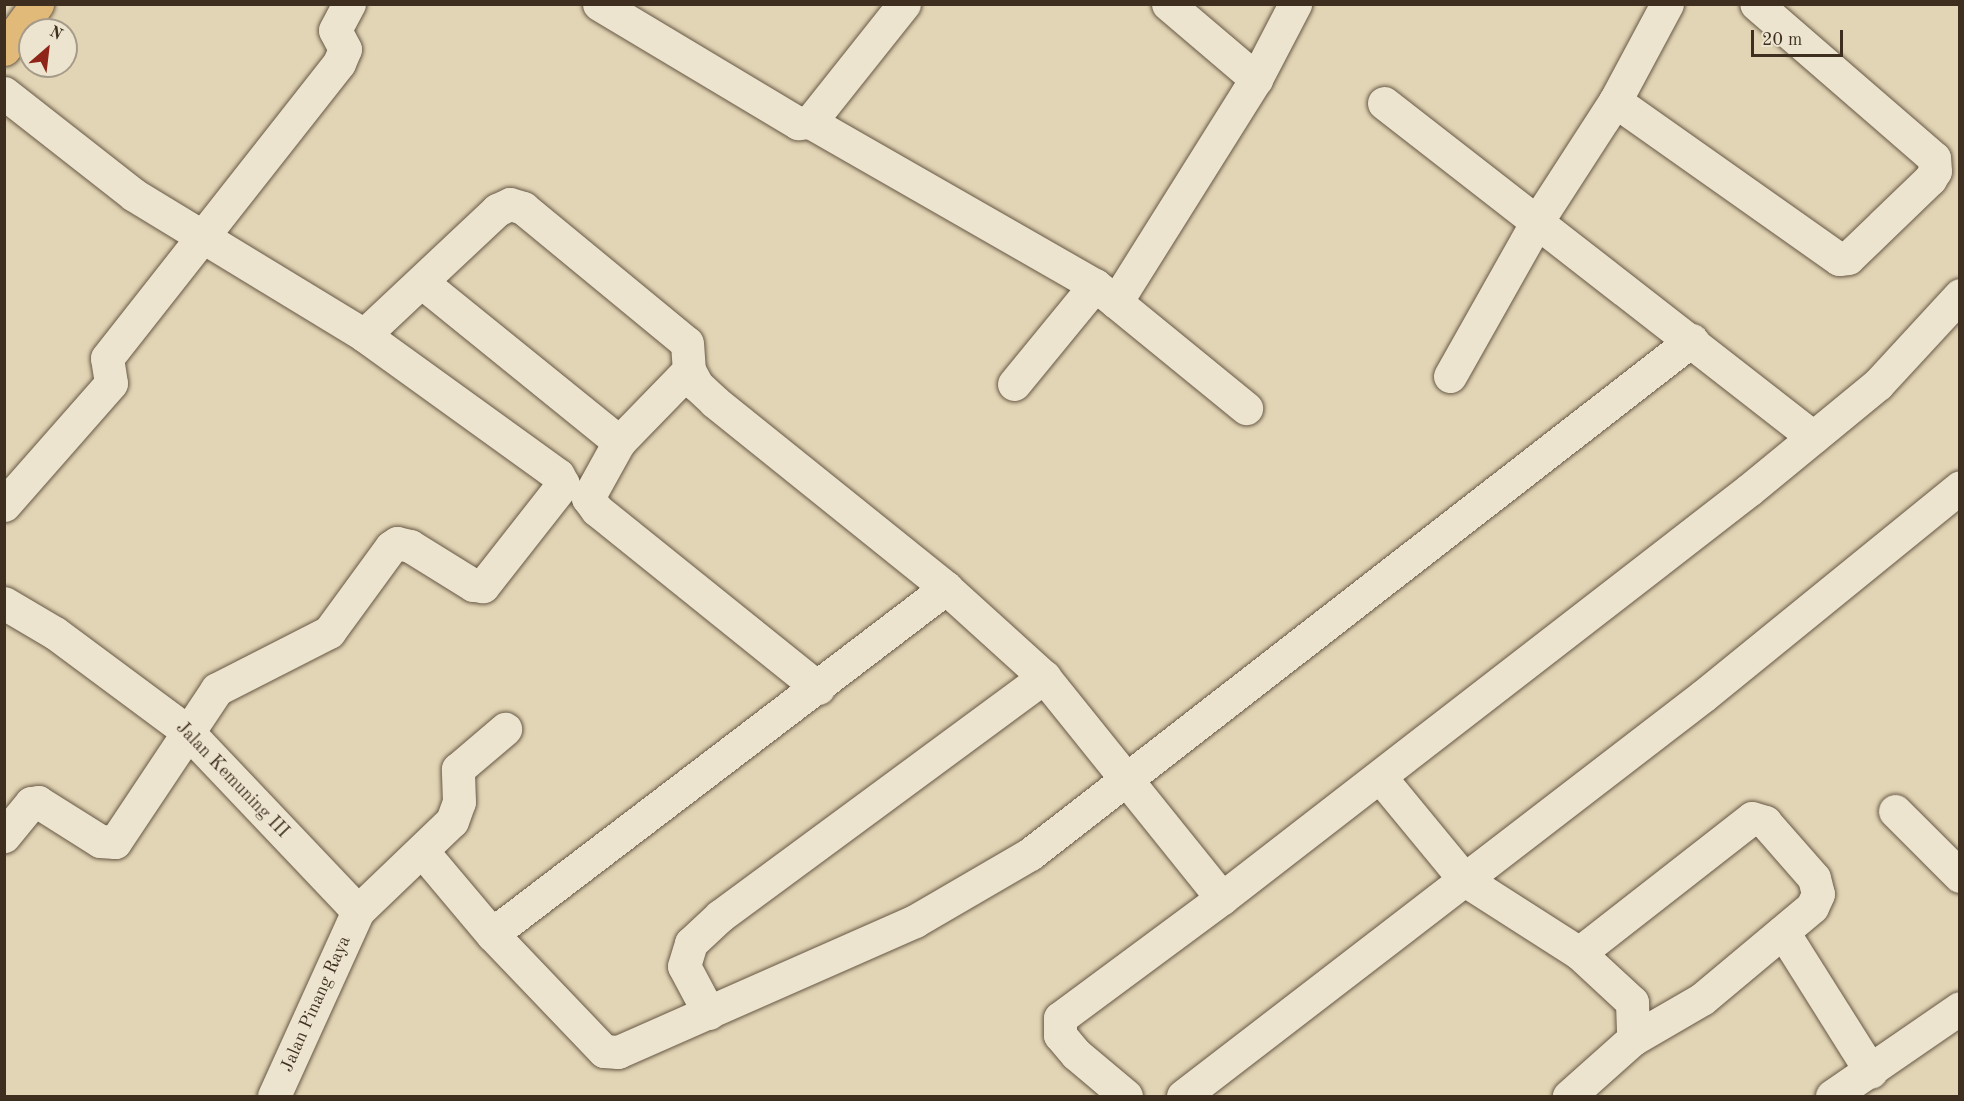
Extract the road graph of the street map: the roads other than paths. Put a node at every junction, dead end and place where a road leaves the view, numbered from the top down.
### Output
1 (37, 4) edge
2 (349, 4) edge
3 (599, 4) edge
4 (904, 4) edge
5 (1168, 4) edge
6 (1295, 4) edge
7 (1666, 4) edge
8 (1756, 4) edge
9 (8, 36) edge
10 (1256, 79) junction
11 (4, 93) edge
12 (1615, 101) junction
13 (1384, 103) dead end
14 (810, 122) junction
15 (1538, 220) junction
16 (202, 239) junction
17 (429, 288) dead end
18 (1105, 294) junction
19 (1959, 295) edge
20 (364, 335) junction
21 (1692, 340) junction
22 (689, 370) junction
23 (1450, 376) dead end
24 (1014, 384) dead end
25 (1246, 408) dead end
26 (1813, 437) junction
27 (619, 442) junction
28 (1959, 487) edge
29 (4, 505) edge
30 (946, 588) junction
31 (4, 603) edge
32 (1044, 677) junction
33 (818, 688) junction
34 (505, 729) dead end
35 (187, 730) junction
36 (1380, 777) junction
37 (1128, 781) junction
38 (1895, 811) dead end
39 (4, 836) edge
40 (422, 851) junction
41 (1959, 876) edge
42 (1465, 880) junction
43 (1222, 898) junction
44 (358, 911) junction
45 (1783, 932) junction
46 (492, 933) junction
47 (1580, 953) junction
48 (1959, 1008) edge
49 (709, 1013) junction
50 (1634, 1039) junction
51 (1871, 1072) junction
52 (274, 1096) edge
53 (1126, 1096) edge
54 (1183, 1096) edge
55 (1569, 1096) edge
56 (1832, 1096) edge

1 - 9 main road
2 - 16 street
3 - 14 street
4 - 14 street
5 - 10 street
6 - 10 street
7 - 12 street
8 - 12 street
10 - 18 street
11 - 16 street
12 - 15 street
13 - 15 street
14 - 18 street
15 - 21 street
15 - 23 street
16 - 20 street
16 - 29 street
17 - 27 street
18 - 24 street
18 - 25 street
19 - 26 street
20 - 22 street
20 - 35 street
21 - 26 street
21 - 37 street
22 - 27 street
22 - 30 street
26 - 36 street
27 - 33 street
28 - 42 street
30 - 32 street
30 - 33 street
31 - 35 street, Jalan Kemuning III
32 - 37 street
32 - 49 street
33 - 46 street
34 - 40 street
35 - 39 street
35 - 44 street, Jalan Kemuning III
36 - 42 street
36 - 43 street
37 - 43 street
37 - 49 street
38 - 41 street
40 - 44 street
40 - 46 street
42 - 47 street
42 - 54 street
43 - 53 street
44 - 52 street, Jalan Pinang Raya
45 - 47 street
45 - 50 street
45 - 51 street
46 - 49 street
47 - 50 street
48 - 51 street
50 - 55 street
51 - 56 street

